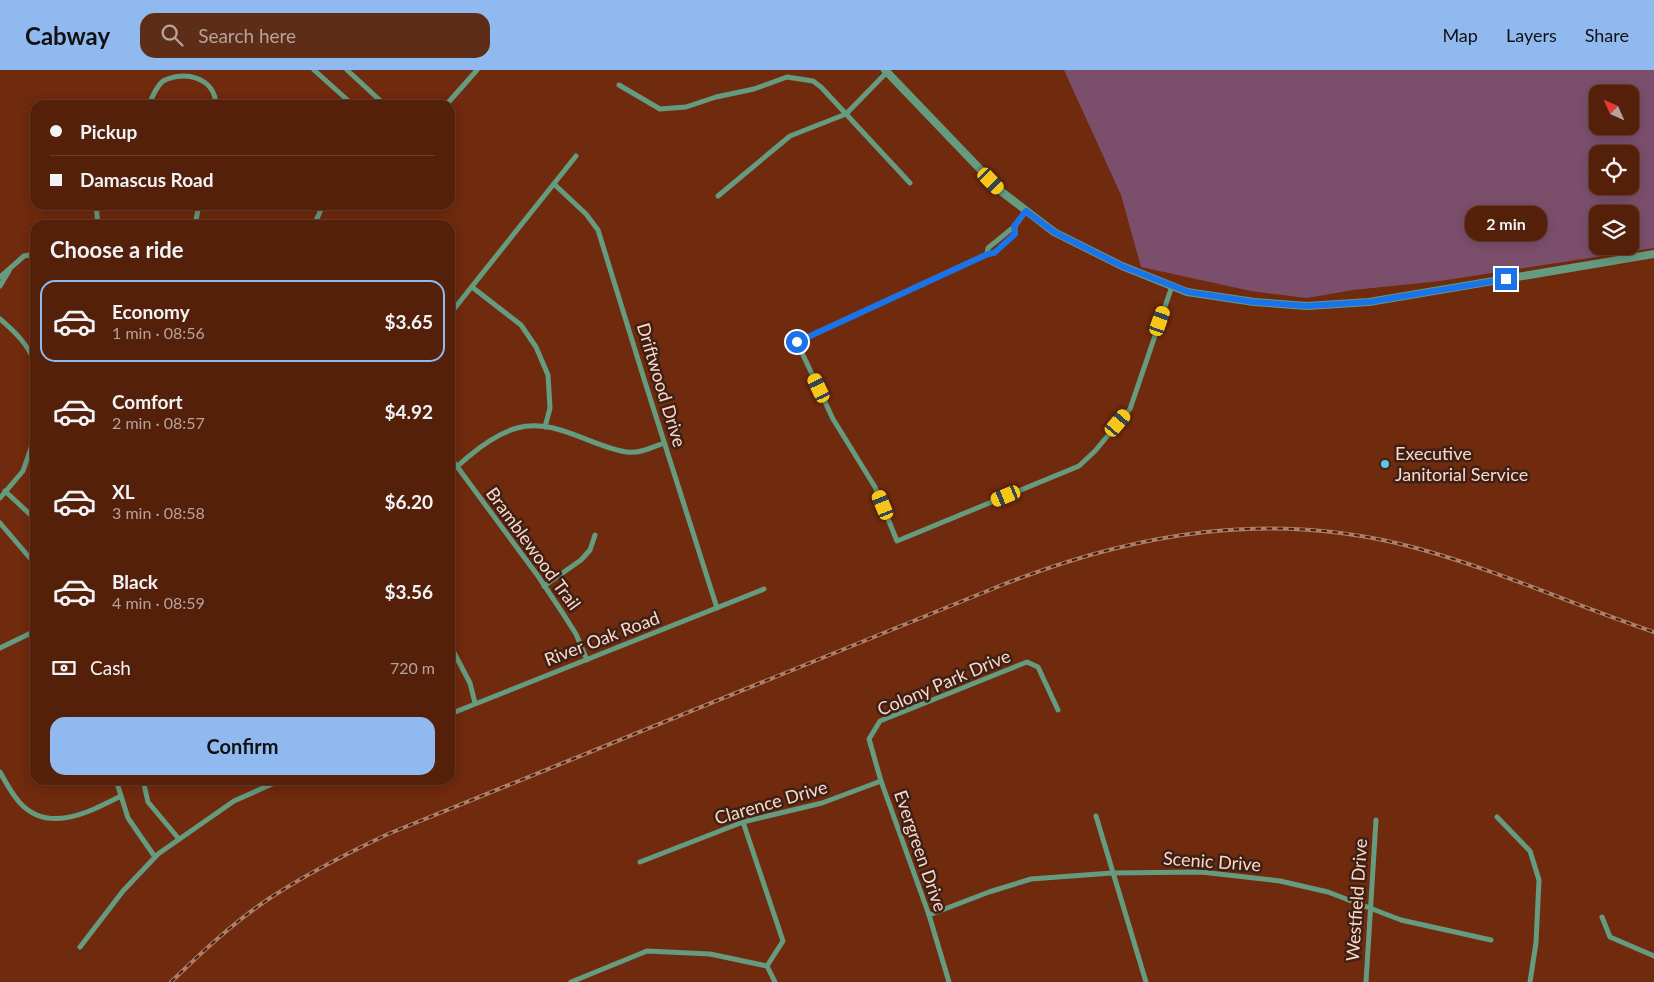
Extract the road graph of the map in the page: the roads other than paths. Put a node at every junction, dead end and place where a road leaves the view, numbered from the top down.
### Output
1 (314, 70) edge
2 (347, 70) edge
3 (477, 70) edge
4 (886, 71) edge
5 (619, 86) dead end
6 (151, 100) edge
7 (215, 100) edge
8 (347, 100) edge
9 (380, 100) edge
10 (450, 100) edge
11 (846, 114) junction
12 (576, 156) dead end
13 (910, 183) dead end
14 (554, 184) junction
15 (718, 196) dead end
16 (1026, 211) junction
17 (1654, 254) edge
18 (30, 255) edge
19 (9, 270) junction
20 (0, 277) edge
21 (0, 286) edge
22 (1172, 286) junction
23 (472, 287) junction
24 (455, 308) edge
25 (0, 319) edge
26 (30, 351) edge
27 (545, 427) junction
28 (664, 443) junction
29 (30, 451) edge
30 (455, 465) edge
31 (457, 468) junction
32 (5, 491) junction
33 (0, 498) edge
34 (30, 514) edge
35 (0, 523) edge
36 (595, 535) dead end
37 (30, 558) edge
38 (544, 586) junction
39 (764, 590) dead end
40 (717, 608) junction
41 (30, 633) edge
42 (0, 648) edge
43 (455, 654) edge
44 (587, 660) junction
45 (475, 703) junction
46 (1058, 710) dead end
47 (455, 712) edge
48 (873, 730) joint
49 (0, 772) edge
50 (881, 781) junction
51 (118, 785) edge
52 (144, 785) edge
53 (269, 785) edge
54 (121, 796) junction
55 (1096, 816) dead end
56 (1497, 817) dead end
57 (1376, 820) dead end
58 (743, 822) junction
59 (179, 839) junction
60 (155, 856) junction
61 (640, 862) dead end
62 (1112, 873) junction
63 (1370, 909) junction
64 (929, 914) junction
65 (1602, 918) dead end
66 (1491, 940) dead end
67 (80, 947) dead end
68 (1654, 956) edge
69 (766, 966) junction
70 (571, 982) edge
71 (775, 982) edge
72 (949, 982) edge
73 (1146, 982) edge
74 (1366, 982) edge
75 (1530, 982) edge

1 - 8 street
2 - 9 street
3 - 10 street
4 - 11 street
4 - 16 street
5 - 11 street
6 - 7 street
11 - 13 street
11 - 15 street
12 - 14 street
14 - 23 street
14 - 28 street, Driftwood Drive
16 - 22 street
16 - 22 street
17 - 22 street
18 - 19 street
19 - 20 street
19 - 21 street
23 - 24 street
23 - 27 street
25 - 26 street
27 - 28 street
27 - 31 street
28 - 40 street, Driftwood Drive
29 - 32 street
30 - 31 street, Bramblewood Trail
31 - 38 street, Bramblewood Trail
32 - 33 street
32 - 34 street
35 - 37 street
36 - 38 street
38 - 44 street, Bramblewood Trail
39 - 40 street, River Oak Road
40 - 44 street, River Oak Road
41 - 42 street
43 - 45 street
44 - 45 street, River Oak Road
45 - 47 street, River Oak Road
46 - 48 street, Colony Park Drive
48 - 50 street, Evergreen Drive
49 - 54 street
50 - 58 street, Clarence Drive
50 - 64 street, Evergreen Drive
51 - 54 street
52 - 59 street
53 - 59 street
54 - 60 street
55 - 62 street
56 - 75 street
57 - 63 street, Westfield Drive
58 - 61 street, Clarence Drive
58 - 69 street
59 - 60 street
60 - 67 street
62 - 63 street, Scenic Drive
62 - 64 street, Scenic Drive
62 - 73 street
63 - 66 street, Scenic Drive
63 - 74 street, Westfield Drive
64 - 72 street, Evergreen Drive
65 - 68 street
69 - 70 street
69 - 71 street

